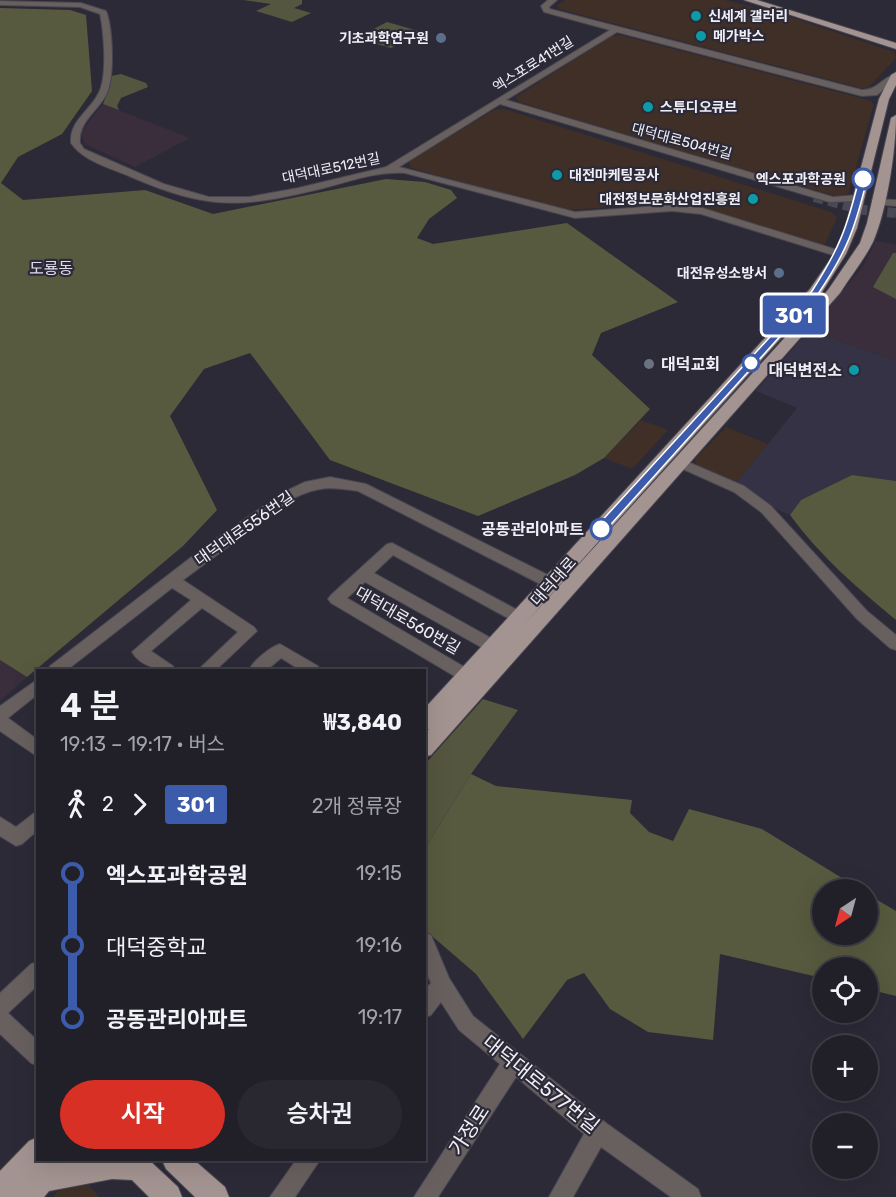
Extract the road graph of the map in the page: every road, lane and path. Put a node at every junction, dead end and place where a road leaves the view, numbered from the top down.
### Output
1 (553, 0) edge
2 (748, 0) edge
3 (760, 0) edge
4 (0, 3) edge
5 (616, 29) junction
6 (896, 44) edge
7 (895, 76) edge
8 (499, 101) junction
9 (896, 118) edge
10 (389, 170) junction
11 (772, 184) junction
12 (858, 198) junction
13 (876, 202) junction
14 (896, 203) edge
15 (854, 218) junction
16 (840, 254) junction
17 (681, 463) junction
18 (363, 574) junction
19 (172, 580) junction
20 (551, 583) junction
21 (201, 600) junction
22 (520, 618) junction
23 (896, 644) edge
24 (494, 647) junction
25 (57, 669) edge
26 (166, 669) edge
27 (207, 669) edge
28 (258, 669) edge
29 (310, 669) edge
30 (467, 676) junction
31 (36, 687) edge
32 (0, 715) edge
33 (426, 721) edge
34 (0, 722) edge
35 (426, 747) edge
36 (36, 749) edge
37 (36, 820) edge
38 (0, 825) edge
39 (426, 947) edge
40 (36, 973) edge
41 (442, 985) junction
42 (426, 1005) edge
43 (0, 1007) edge
44 (0, 1020) edge
45 (36, 1054) edge
46 (513, 1063) junction
47 (598, 1131) junction
48 (36, 1152) edge
49 (176, 1161) edge
50 (308, 1161) edge
51 (133, 1163) edge
52 (42, 1178) edge
53 (0, 1191) edge
54 (168, 1197) edge
55 (215, 1197) edge
56 (281, 1197) edge
57 (425, 1197) edge
58 (560, 1197) edge
59 (690, 1197) edge

1 - 5 street, 엑스포로41번길
2 - 6 main road
3 - 6 main road
4 - 10 street, 대덕대로512번길
5 - 7 street
5 - 8 street, 엑스포로41번길
7 - 12 main road, 대덕대로
8 - 10 street, 엑스포로41번길
8 - 11 street, 대덕대로504번길
9 - 13 main road, 대덕대로
10 - 16 street, 대덕대로512번길
11 - 12 street
11 - 15 street
12 - 15 main road, 대덕대로
13 - 14 street
13 - 17 main road, 대덕대로
15 - 16 main road, 대덕대로
16 - 20 main road, 대덕대로
17 - 23 street
17 - 35 main road, 대덕대로
18 - 22 street, 대덕대로560번길
18 - 24 street
18 - 30 street, 대덕대로560번길
19 - 20 street, 대덕대로556번길
19 - 21 street
19 - 25 street, 대덕대로556번길
20 - 22 main road, 대덕대로
21 - 26 street
21 - 27 street
22 - 24 main road, 대덕대로
24 - 30 main road, 대덕대로
28 - 29 street
30 - 33 main road, 대덕대로
31 - 32 street
34 - 36 street
37 - 38 street
39 - 41 street, 대덕대로577번길
40 - 43 street
41 - 42 street
41 - 46 street, 대덕대로577번길
44 - 45 street
46 - 47 street, 대덕대로577번길
46 - 57 street, 가정로
47 - 58 street
47 - 59 street, 대덕대로577번길
48 - 53 main road
49 - 55 main road
50 - 56 street
51 - 52 main road
51 - 54 main road

